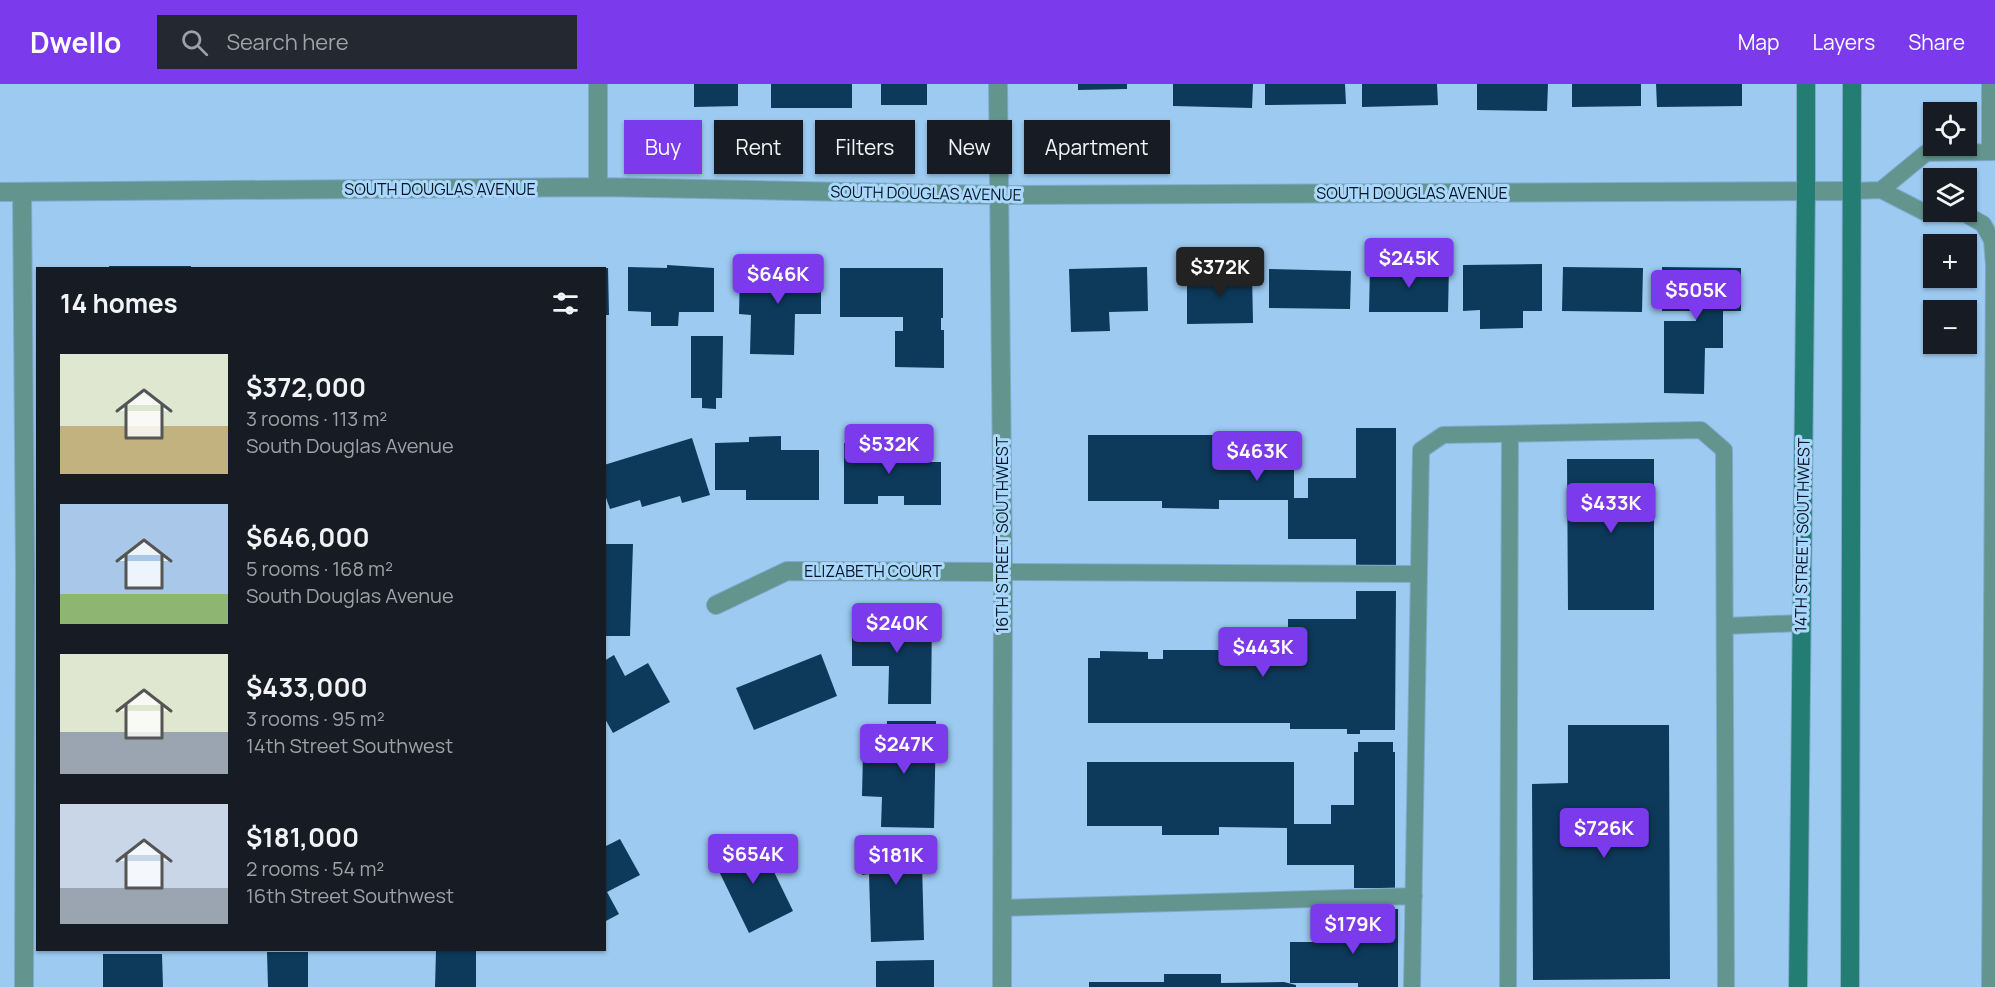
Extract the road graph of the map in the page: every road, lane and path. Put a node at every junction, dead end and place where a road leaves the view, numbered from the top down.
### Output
1 (598, 84) edge
2 (998, 84) edge
3 (1806, 84) edge
4 (1852, 84) edge
5 (1990, 84) edge
6 (1993, 152) edge
7 (598, 188) junction
8 (1881, 190) junction
9 (1806, 191) junction
10 (1852, 191) junction
11 (0, 192) edge
12 (22, 192) junction
13 (998, 195) junction
14 (1994, 368) edge
15 (1510, 434) junction
16 (31, 571) edge
17 (1003, 572) junction
18 (1419, 574) junction
19 (716, 605) dead end
20 (1801, 623) junction
21 (1725, 626) junction
22 (1993, 829) edge
23 (1414, 896) junction
24 (1002, 908) junction
25 (24, 987) edge
26 (1002, 987) edge
27 (1412, 987) edge
28 (1508, 987) edge
29 (1726, 987) edge
30 (1798, 987) edge
31 (1850, 987) edge
32 (1990, 987) edge

1 - 7 street
2 - 13 street, 16TH STREET SOUTHWEST
3 - 9 main road, 14TH STREET SOUTHWEST
4 - 10 main road
5 - 6 lane
6 - 8 lane
7 - 12 street, SOUTH DOUGLAS AVENUE
7 - 13 street, SOUTH DOUGLAS AVENUE
8 - 10 lane
8 - 14 lane
9 - 10 street, SOUTH DOUGLAS AVENUE
9 - 13 street, SOUTH DOUGLAS AVENUE
9 - 20 main road, 14TH STREET SOUTHWEST
10 - 31 main road
11 - 12 street, SOUTH DOUGLAS AVENUE
12 - 16 street
13 - 17 street, 16TH STREET SOUTHWEST
14 - 22 lane
15 - 18 lane
15 - 21 lane
15 - 28 lane
16 - 25 street
17 - 18 lane
17 - 19 street, ELIZABETH COURT
17 - 24 street, 16TH STREET SOUTHWEST
18 - 23 lane
20 - 21 lane
20 - 30 main road, 14TH STREET SOUTHWEST
21 - 29 lane
22 - 32 lane
23 - 24 lane
23 - 27 lane
24 - 26 street, 16TH STREET SOUTHWEST

